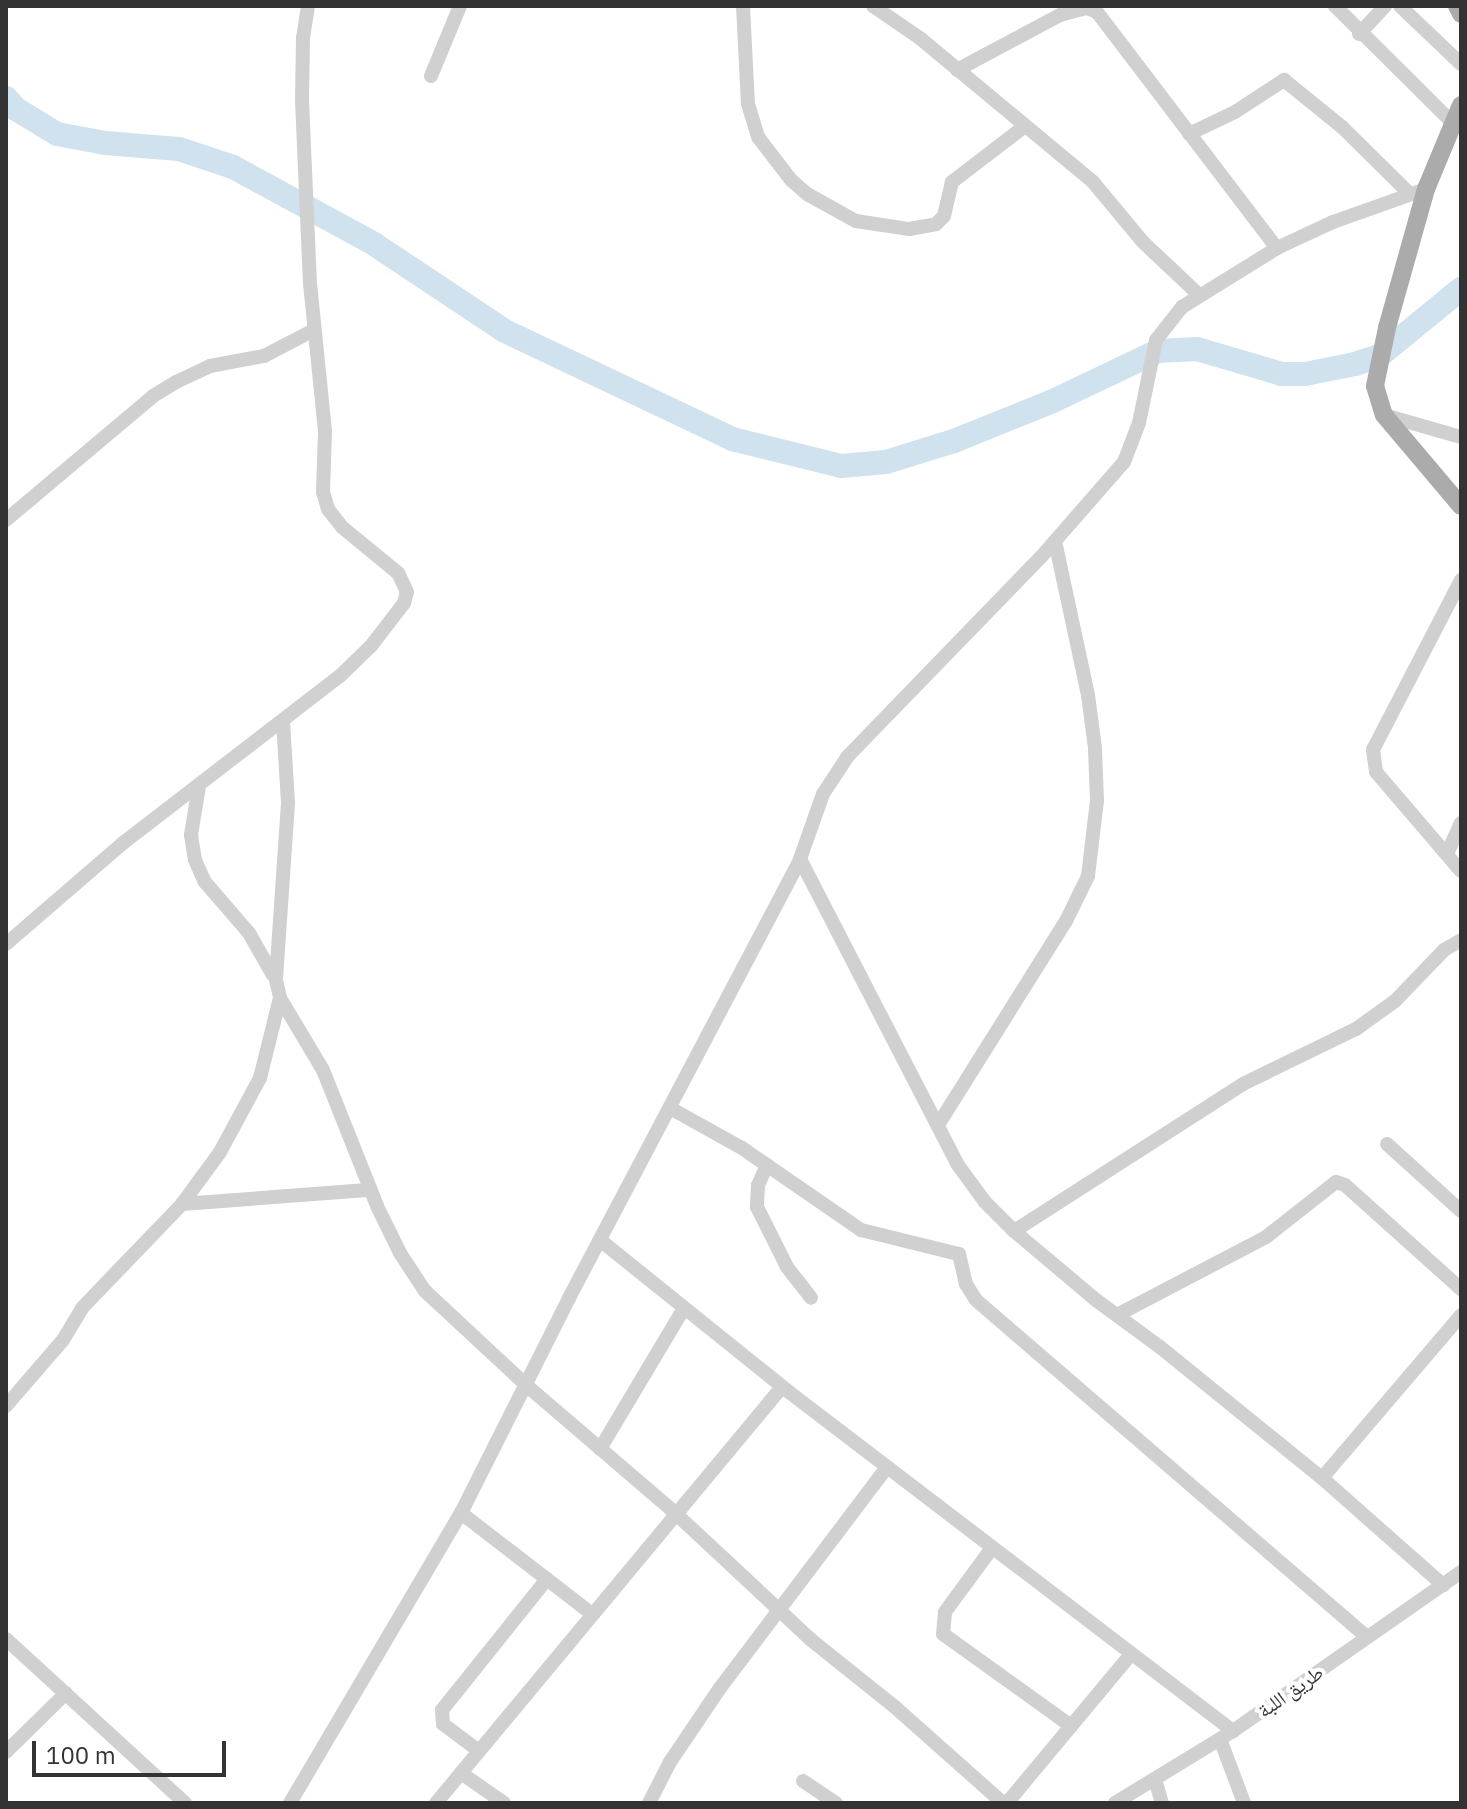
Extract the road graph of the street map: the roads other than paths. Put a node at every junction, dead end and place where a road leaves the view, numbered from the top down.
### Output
1 (308, 6) edge
2 (460, 6) edge
3 (743, 6) edge
4 (873, 6) edge
5 (1335, 6) edge
6 (1385, 6) edge
7 (1400, 6) edge
8 (1457, 6) edge
9 (1461, 14) edge
10 (1359, 34) junction
11 (1461, 64) edge
12 (957, 70) junction
13 (431, 76) dead end
14 (1456, 113) edge
15 (1025, 126) junction
16 (1189, 134) junction
17 (1418, 191) junction
18 (1277, 248) junction
19 (1199, 295) junction
20 (314, 330) junction
21 (1384, 415) junction
22 (1460, 439) edge
23 (1461, 506) edge
24 (6, 520) edge
25 (1055, 541) junction
26 (1461, 580) edge
27 (283, 721) junction
28 (199, 786) junction
29 (1461, 823) edge
30 (1447, 854) junction
31 (800, 859) junction
32 (1461, 871) edge
33 (1461, 940) edge
34 (6, 944) edge
35 (276, 980) junction
36 (280, 998) junction
37 (670, 1108) junction
38 (938, 1125) junction
39 (1387, 1144) dead end
40 (767, 1165) junction
41 (370, 1190) junction
42 (182, 1204) junction
43 (1461, 1211) edge
44 (1014, 1231) junction
45 (600, 1240) junction
46 (1461, 1289) edge
47 (811, 1298) dead end
48 (684, 1308) junction
49 (1117, 1315) junction
50 (1461, 1315) edge
51 (526, 1385) junction
52 (782, 1387) junction
53 (6, 1406) edge
54 (600, 1449) junction
55 (887, 1467) junction
56 (1322, 1478) junction
57 (674, 1512) junction
58 (461, 1513) junction
59 (992, 1548) junction
60 (1460, 1577) edge
61 (547, 1579) junction
62 (1443, 1585) junction
63 (779, 1611) junction
64 (592, 1614) junction
65 (1367, 1637) junction
66 (6, 1639) edge
67 (1131, 1654) junction
68 (66, 1693) junction
69 (1071, 1726) junction
70 (1233, 1731) junction
71 (1220, 1739) junction
72 (479, 1751) junction
73 (6, 1752) edge
74 (461, 1773) junction
75 (1155, 1779) junction
76 (803, 1781) dead end
77 (185, 1803) edge
78 (290, 1803) edge
79 (436, 1803) edge
80 (504, 1803) edge
81 (649, 1803) edge
82 (836, 1803) edge
83 (1005, 1803) edge
84 (1115, 1803) edge
85 (1162, 1803) edge
86 (1244, 1803) edge

1 - 20 street
2 - 13 street
3 - 15 street
4 - 12 street
5 - 10 street
6 - 10 street
7 - 11 street
8 - 9 main road
10 - 14 street
12 - 15 street
12 - 16 street
14 - 17 main road
15 - 19 street
16 - 17 street
16 - 18 street
17 - 18 street
17 - 21 main road
18 - 19 street
19 - 25 street
20 - 24 street
20 - 27 street
21 - 22 street
21 - 23 main road
25 - 31 street
25 - 38 street
26 - 30 street
27 - 28 street
27 - 35 street
28 - 34 street
28 - 35 street
29 - 30 street
30 - 32 street
31 - 37 street
31 - 38 street
33 - 44 street
35 - 36 street
36 - 41 street
36 - 42 street
37 - 40 street
37 - 45 street
38 - 44 street
39 - 43 street
40 - 47 street
40 - 65 street
41 - 42 street
41 - 51 street
42 - 53 street
44 - 49 street
45 - 48 street
45 - 51 street
46 - 49 street
48 - 52 street
48 - 54 street
49 - 56 street
50 - 56 street
51 - 54 street
51 - 58 street
52 - 55 street
52 - 57 street
54 - 57 street
55 - 59 street
55 - 63 street
56 - 62 street
57 - 63 street
57 - 64 street
58 - 61 street
58 - 78 street
59 - 67 street
59 - 69 street
60 - 62 street, طريق اللبة
61 - 64 street
61 - 72 street
62 - 65 street, طريق اللبة
63 - 81 street
63 - 83 street
64 - 72 street
65 - 70 street, طريق اللبة
66 - 68 street
67 - 69 street
67 - 70 street
68 - 73 street
68 - 77 street
69 - 83 street
70 - 71 street, طريق اللبة
71 - 75 street, طريق اللبة
71 - 86 street
72 - 74 street
74 - 79 street
74 - 80 street
75 - 84 street, طريق اللبة
75 - 85 street
76 - 82 street

